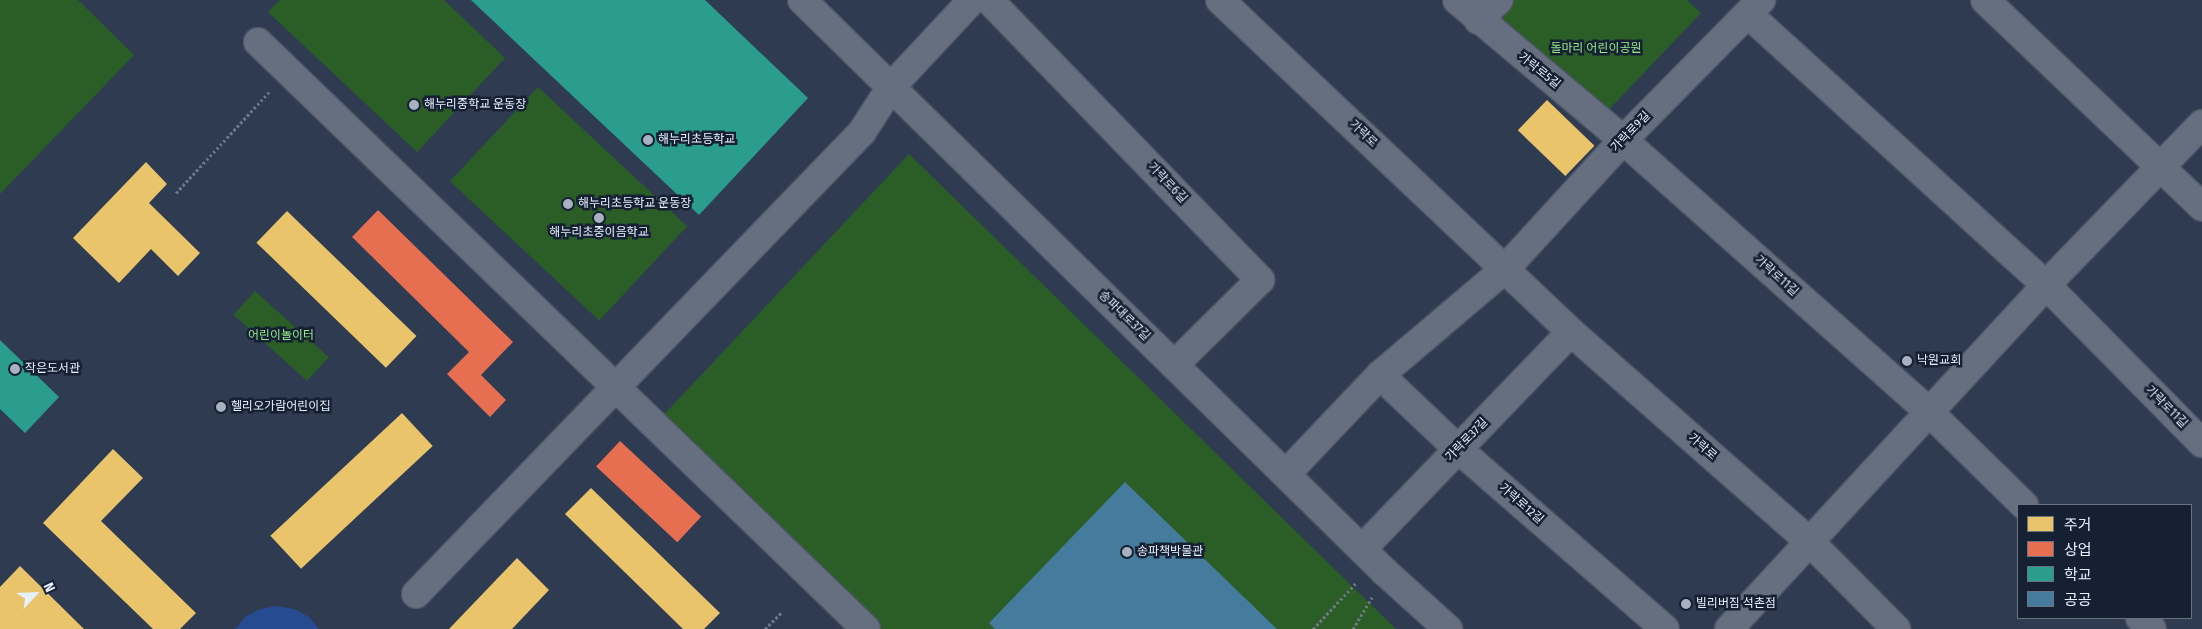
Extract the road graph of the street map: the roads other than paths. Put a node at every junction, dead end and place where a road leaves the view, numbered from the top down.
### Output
1 (802, 0) edge
2 (972, 0) edge
3 (989, 0) edge
4 (1220, 0) edge
5 (1457, 0) edge
6 (1499, 0) edge
7 (1985, 0) edge
8 (1754, 7) edge
9 (1478, 20) junction
10 (258, 42) dead end
11 (890, 86) junction
12 (2202, 124) edge
13 (1623, 140) junction
14 (2159, 167) junction
15 (2202, 208) edge
16 (1505, 269) junction
17 (2046, 285) junction
18 (1571, 332) junction
19 (1174, 365) junction
20 (1380, 375) junction
21 (617, 386) junction
22 (1929, 412) junction
23 (2202, 443) edge
24 (1458, 449) junction
25 (1286, 474) junction
26 (2023, 504) edge
27 (1811, 543) junction
28 (1362, 549) junction
29 (416, 594) dead end
30 (2141, 619) edge
31 (866, 629) edge
32 (1448, 629) edge
33 (1665, 629) edge
34 (1729, 629) edge
35 (1896, 629) edge
36 (2152, 629) edge

1 - 11 street, 송파대로37길
2 - 11 street
3 - 19 street, 가락로6길
4 - 16 street, 가락로
5 - 9 street, 가락로5길
6 - 9 street
7 - 14 street
8 - 13 street, 가락로9길
8 - 17 street, 가락로11길
9 - 13 street, 가락로5길
10 - 21 street
11 - 19 street, 송파대로37길
11 - 21 street
12 - 14 street
13 - 16 street, 가락로9길
13 - 22 street, 가락로11길
14 - 15 street
14 - 17 street
16 - 18 street, 가락로
16 - 20 street
17 - 22 street
17 - 23 street, 가락로11길
18 - 24 street, 가락로37길
18 - 27 street, 가락로
19 - 25 street, 송파대로37길
20 - 24 street, 가락로12길
20 - 25 street
21 - 29 street
21 - 31 street
22 - 26 street, 가락로11길
22 - 27 street
24 - 28 street, 가락로37길
24 - 33 street, 가락로12길
25 - 28 street, 송파대로37길
27 - 34 street
27 - 35 street, 가락로
28 - 32 street, 송파대로37길
30 - 36 street

